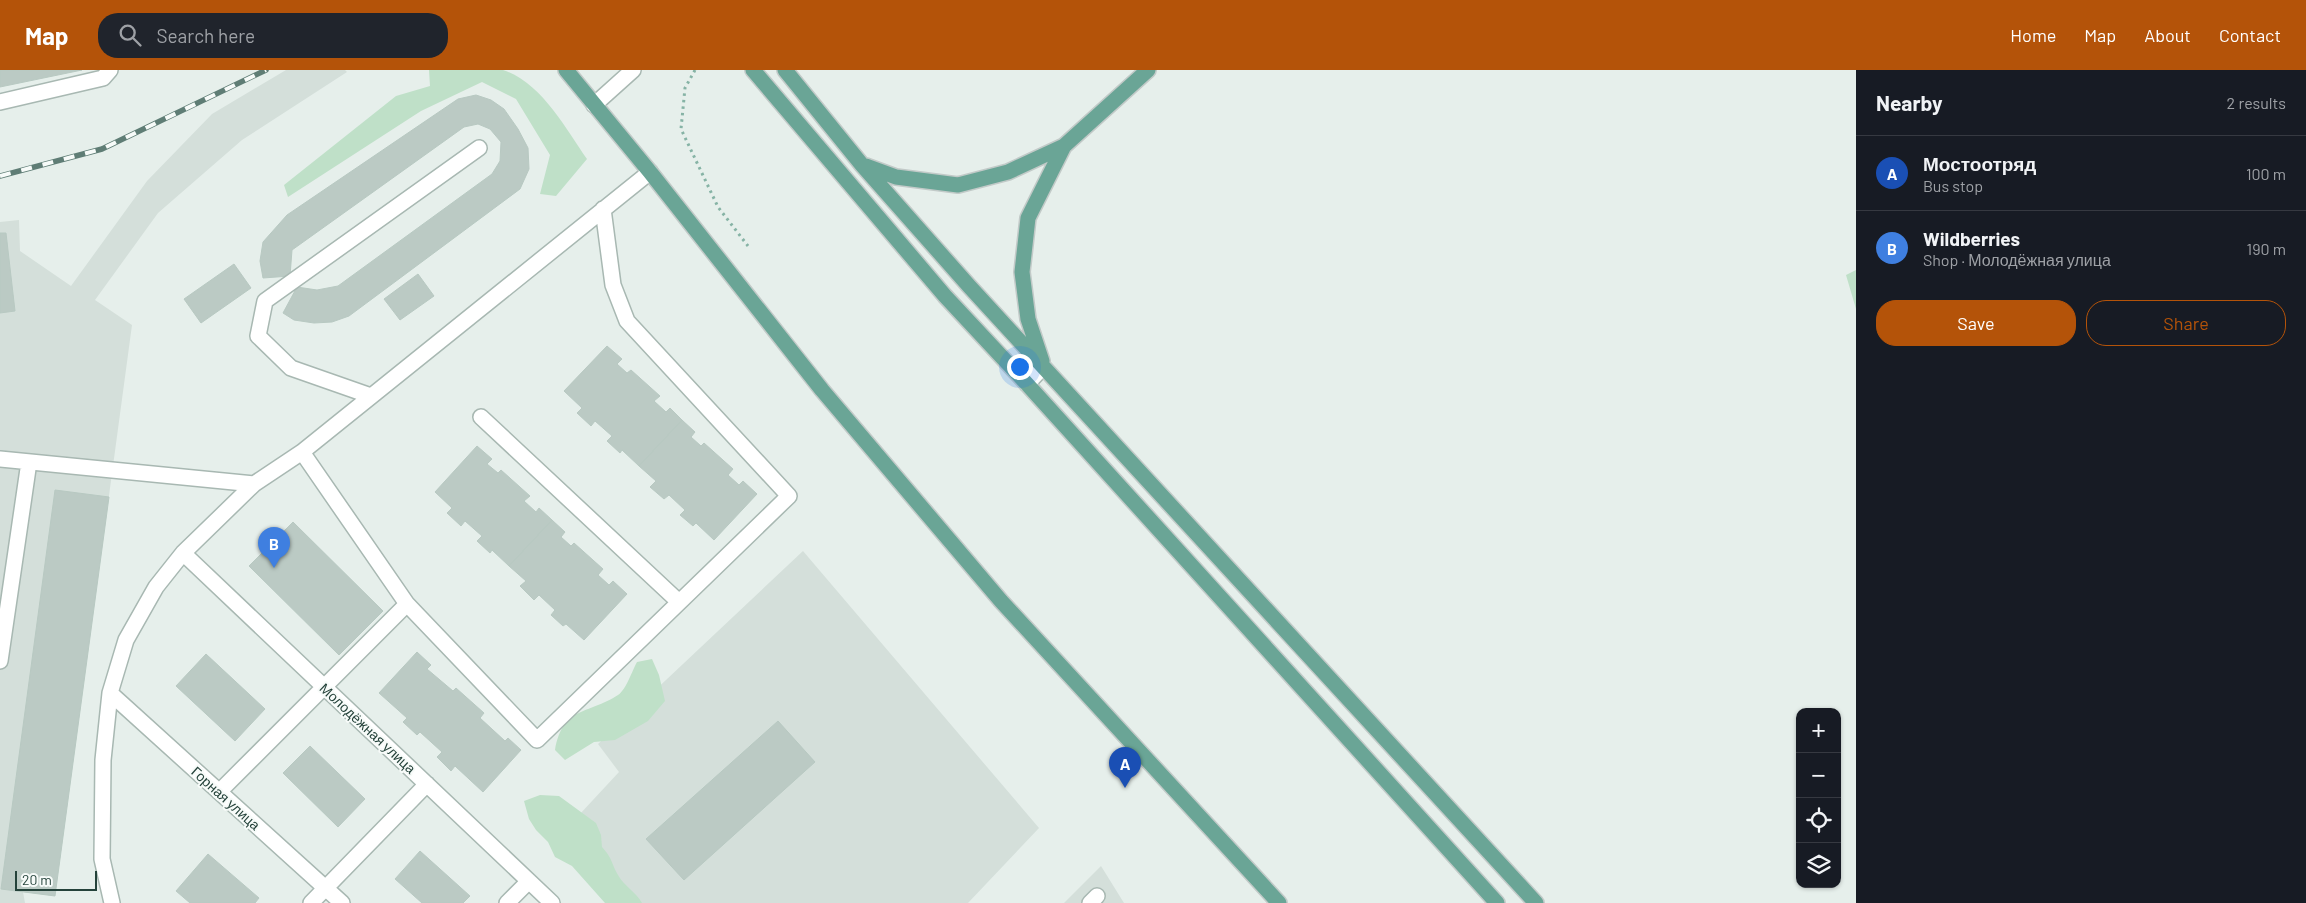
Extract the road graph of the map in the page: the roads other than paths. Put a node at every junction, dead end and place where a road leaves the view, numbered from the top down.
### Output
1 (110, 70) edge
2 (566, 70) edge
3 (633, 70) edge
4 (754, 70) edge
5 (785, 70) edge
6 (1148, 70) edge
7 (0, 102) edge
8 (594, 105) junction
9 (1064, 146) junction
10 (480, 148) dead end
11 (862, 165) junction
12 (650, 172) junction
13 (603, 209) junction
14 (1044, 367) junction
15 (1028, 384) junction
16 (371, 396) junction
17 (481, 417) dead end
18 (302, 452) junction
19 (0, 459) edge
20 (29, 462) junction
21 (254, 484) junction
22 (183, 553) junction
23 (679, 602) junction
24 (407, 604) junction
25 (0, 662) edge
26 (325, 688) junction
27 (110, 693) junction
28 (428, 784) junction
29 (219, 792) junction
30 (529, 880) junction
31 (326, 888) junction
32 (112, 903) edge
33 (311, 903) edge
34 (342, 903) edge
35 (507, 903) edge
36 (552, 903) edge
37 (1279, 903) edge
38 (1497, 903) edge
39 (1536, 903) edge

1 - 7 street
2 - 8 main road
3 - 8 street
4 - 15 main road
5 - 11 main road
6 - 9 main road
8 - 12 main road
9 - 11 main road
9 - 14 main road
10 - 16 street
11 - 14 main road
12 - 13 street
12 - 37 main road
13 - 16 street
13 - 23 street
14 - 15 street
14 - 39 main road
15 - 38 main road
16 - 18 street
17 - 23 street
18 - 21 street
18 - 24 street
19 - 20 street
20 - 21 street
20 - 25 street
21 - 22 street
22 - 26 street, Молодёжная улица
22 - 27 street
23 - 24 street
24 - 26 street
26 - 28 street, Молодёжная улица
26 - 29 street
27 - 29 street, Горная улица
27 - 32 street
28 - 30 street, Молодёжная улица
28 - 31 street
29 - 31 street, Горная улица
30 - 35 street
30 - 36 street, Молодёжная улица
31 - 33 street
31 - 34 street, Горная улица

